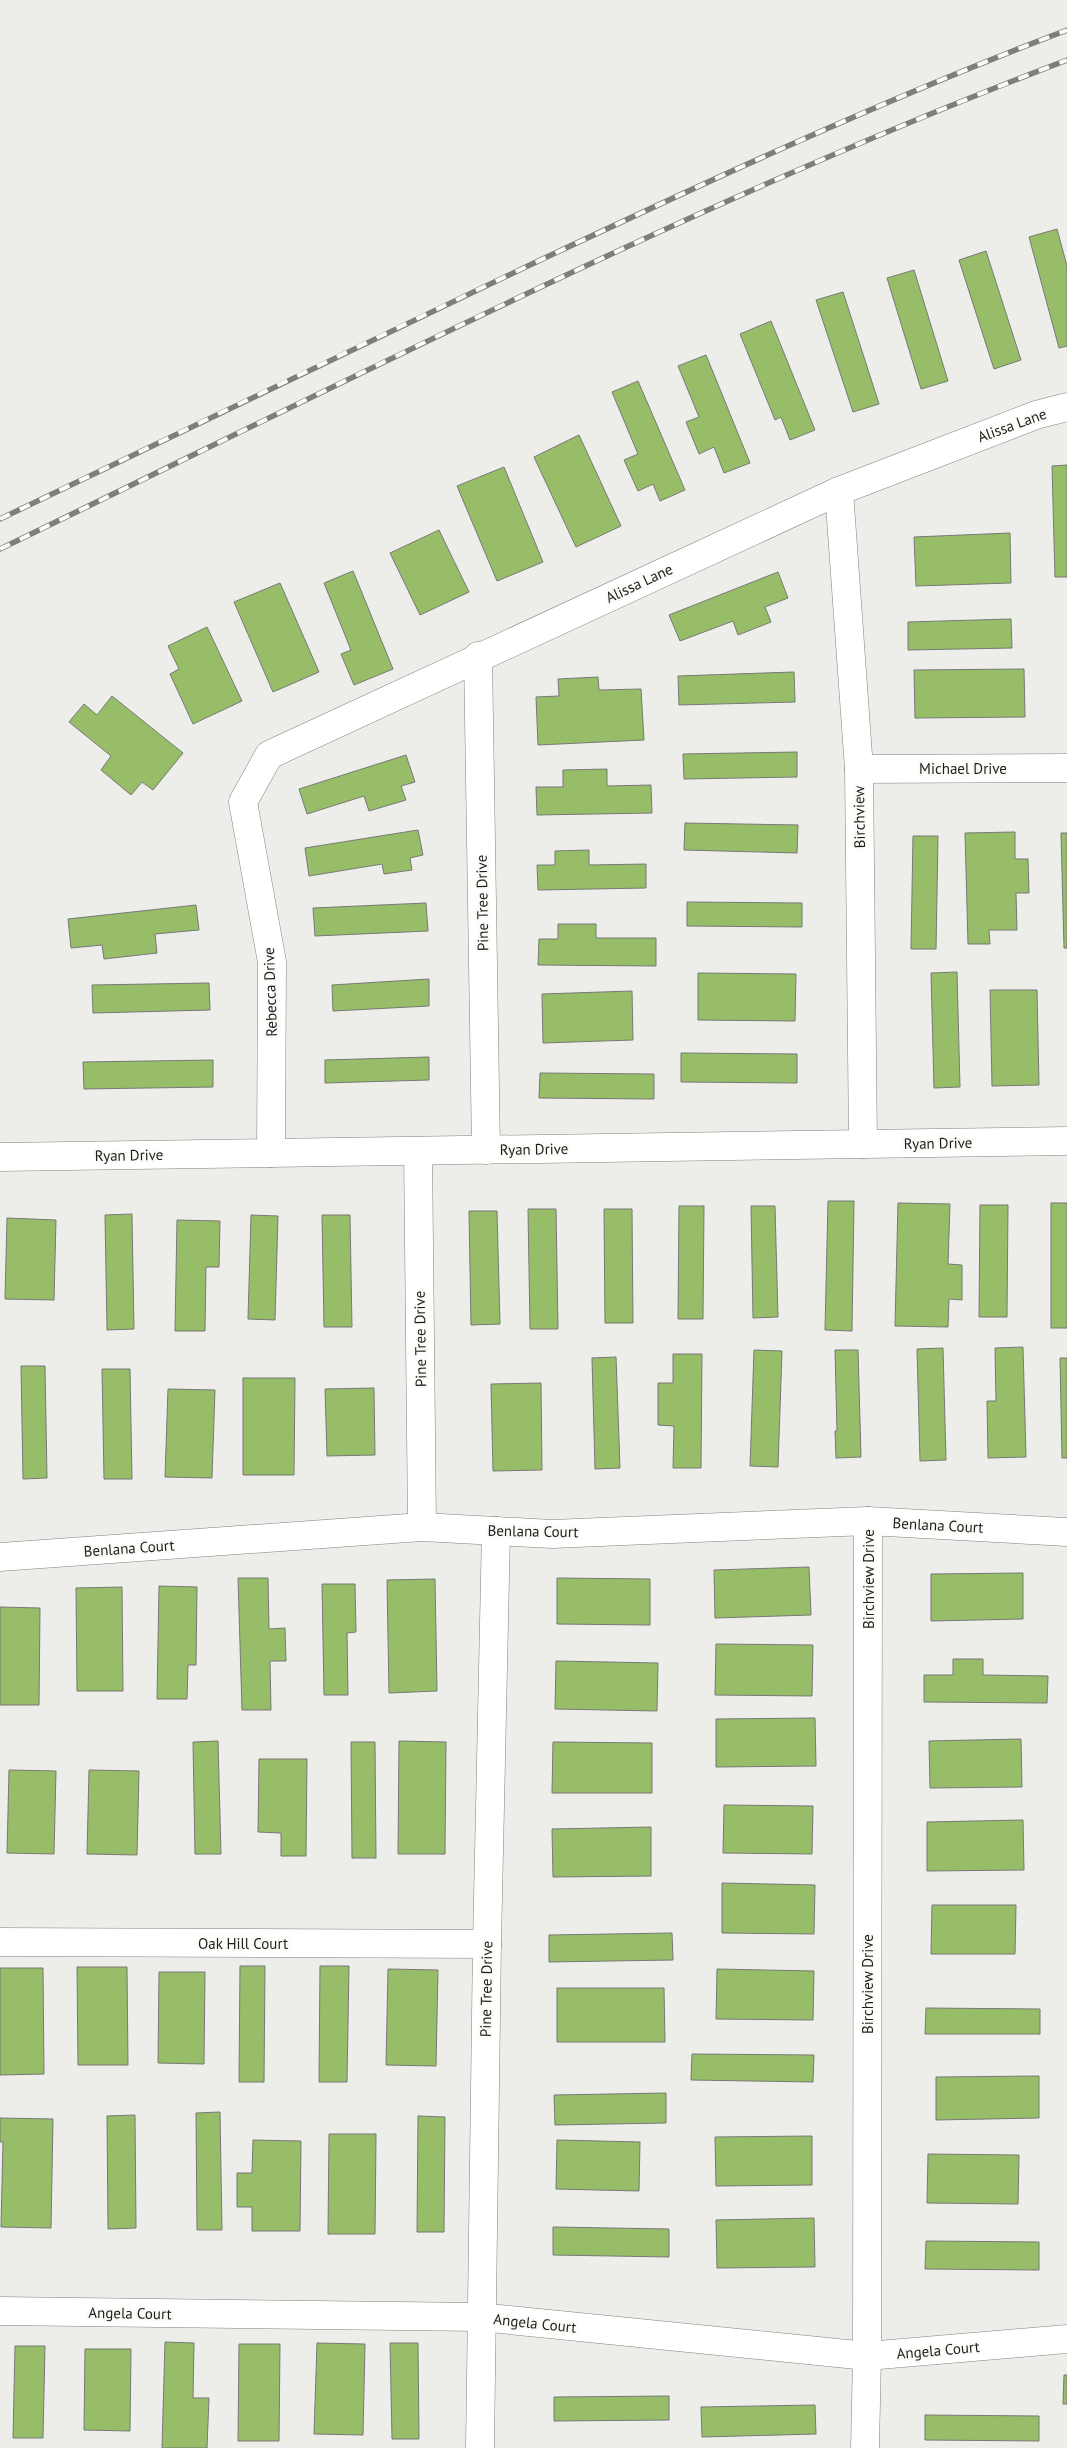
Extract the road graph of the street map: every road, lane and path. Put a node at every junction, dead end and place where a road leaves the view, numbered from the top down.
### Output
1 (1067, 407) edge
2 (839, 491) junction
3 (478, 656) junction
4 (1067, 768) edge
5 (859, 769) junction
6 (243, 802) joint
7 (1067, 1141) edge
8 (863, 1144) junction
9 (486, 1150) junction
10 (418, 1151) junction
11 (271, 1153) junction
12 (0, 1157) edge
13 (868, 1521) junction
14 (422, 1527) junction
15 (496, 1531) junction
16 (1067, 1532) edge
17 (0, 1558) edge
18 (0, 1942) edge
19 (487, 1944) junction
20 (0, 2311) edge
21 (480, 2317) junction
22 (1067, 2339) edge
23 (867, 2356) junction
24 (480, 2448) edge
25 (865, 2448) edge

1 - 2 street, Alissa Lane
2 - 3 street, Alissa Lane
2 - 5 street, Birchview
3 - 6 street, Alissa Lane
3 - 9 street, Pine Tree Drive
4 - 5 street, Michael Drive
5 - 8 street, Birchview
6 - 11 street, Rebecca Drive
7 - 8 street, Ryan Drive
8 - 9 street, Ryan Drive
9 - 10 street, Ryan Drive
10 - 11 street, Ryan Drive
10 - 14 street, Pine Tree Drive
11 - 12 street, Ryan Drive
13 - 15 street, Benlana Court
13 - 16 street, Benlana Court
13 - 23 street, Birchview Drive
14 - 15 street, Benlana Court
14 - 17 street, Benlana Court
15 - 19 street, Pine Tree Drive
18 - 19 street, Oak Hill Court
19 - 21 street, Pine Tree Drive
20 - 21 street, Angela Court
21 - 23 street, Angela Court
21 - 24 street, Pine Tree Drive
22 - 23 street, Angela Court
23 - 25 street, Birchview Drive

